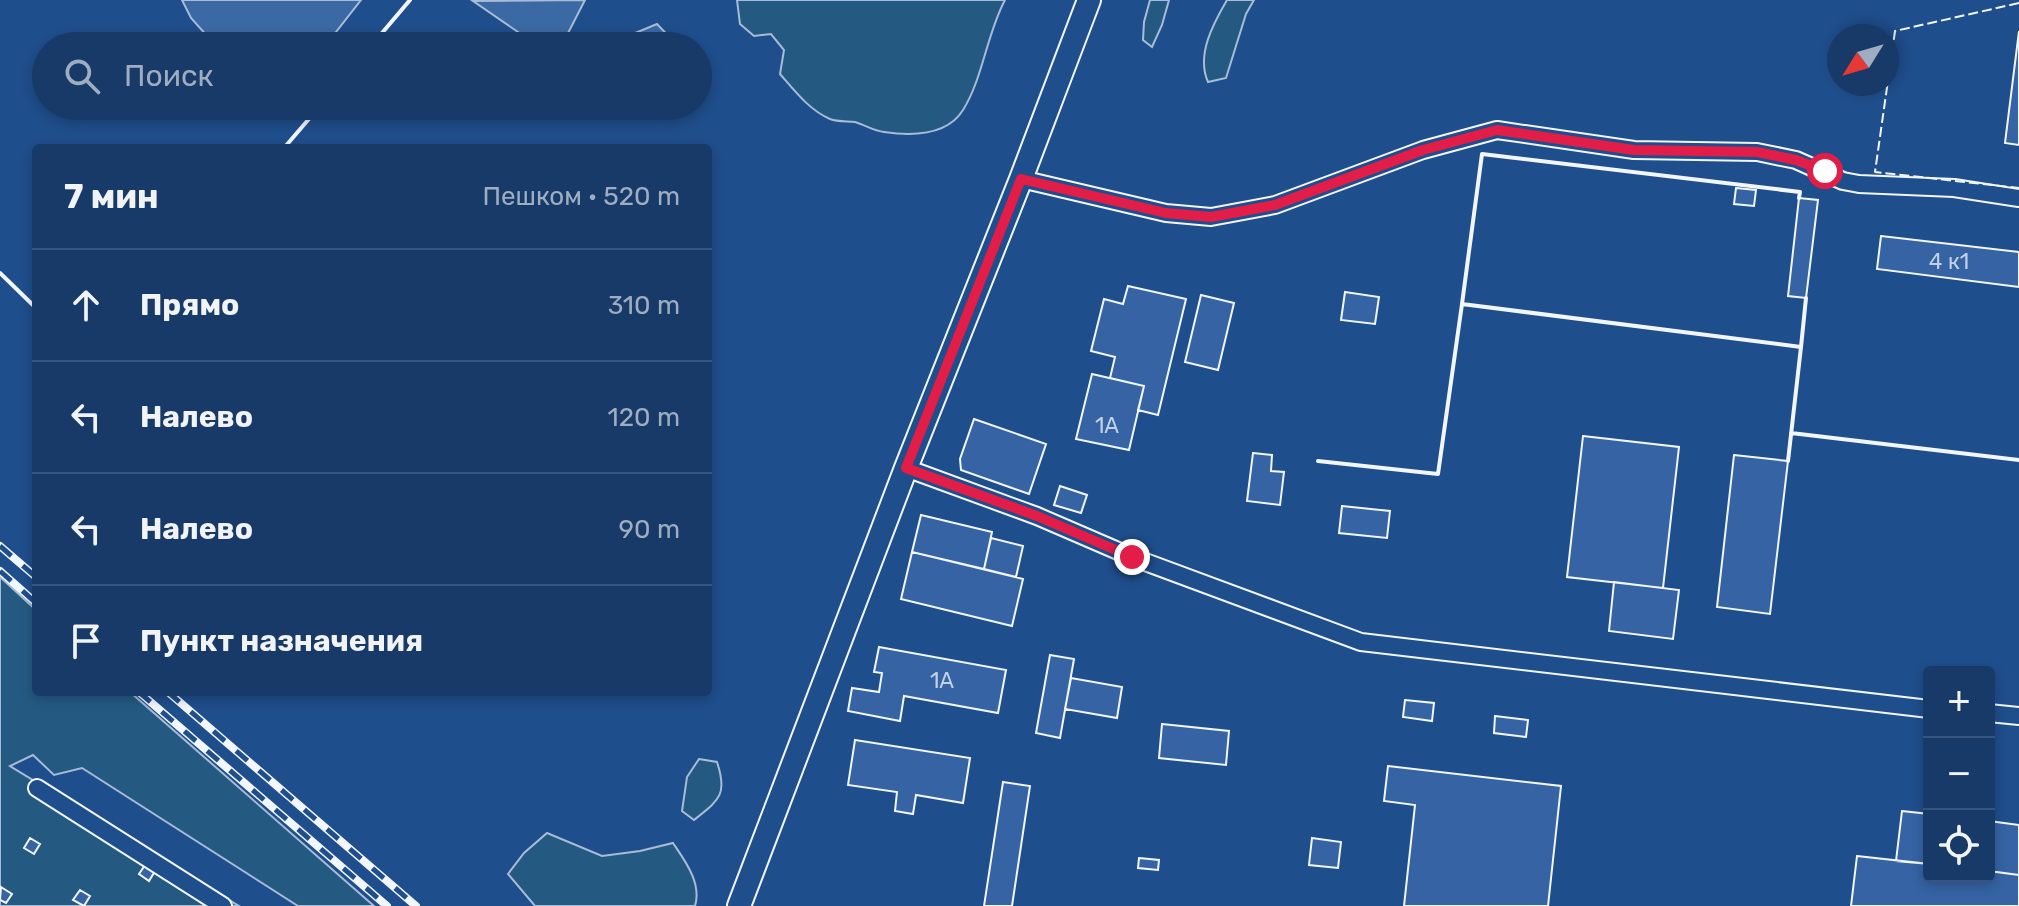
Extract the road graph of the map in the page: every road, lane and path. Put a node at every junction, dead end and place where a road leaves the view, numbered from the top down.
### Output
1 (1089, 0) edge
2 (1021, 179) junction
3 (2019, 198) edge
4 (906, 468) junction
5 (1923, 708) edge
6 (1995, 714) edge
7 (2019, 716) edge
8 (37, 788) dead end
9 (223, 906) edge
10 (739, 906) edge

1 - 2 street
2 - 3 street
2 - 4 street
4 - 5 street
4 - 10 street
6 - 7 street
8 - 9 street

